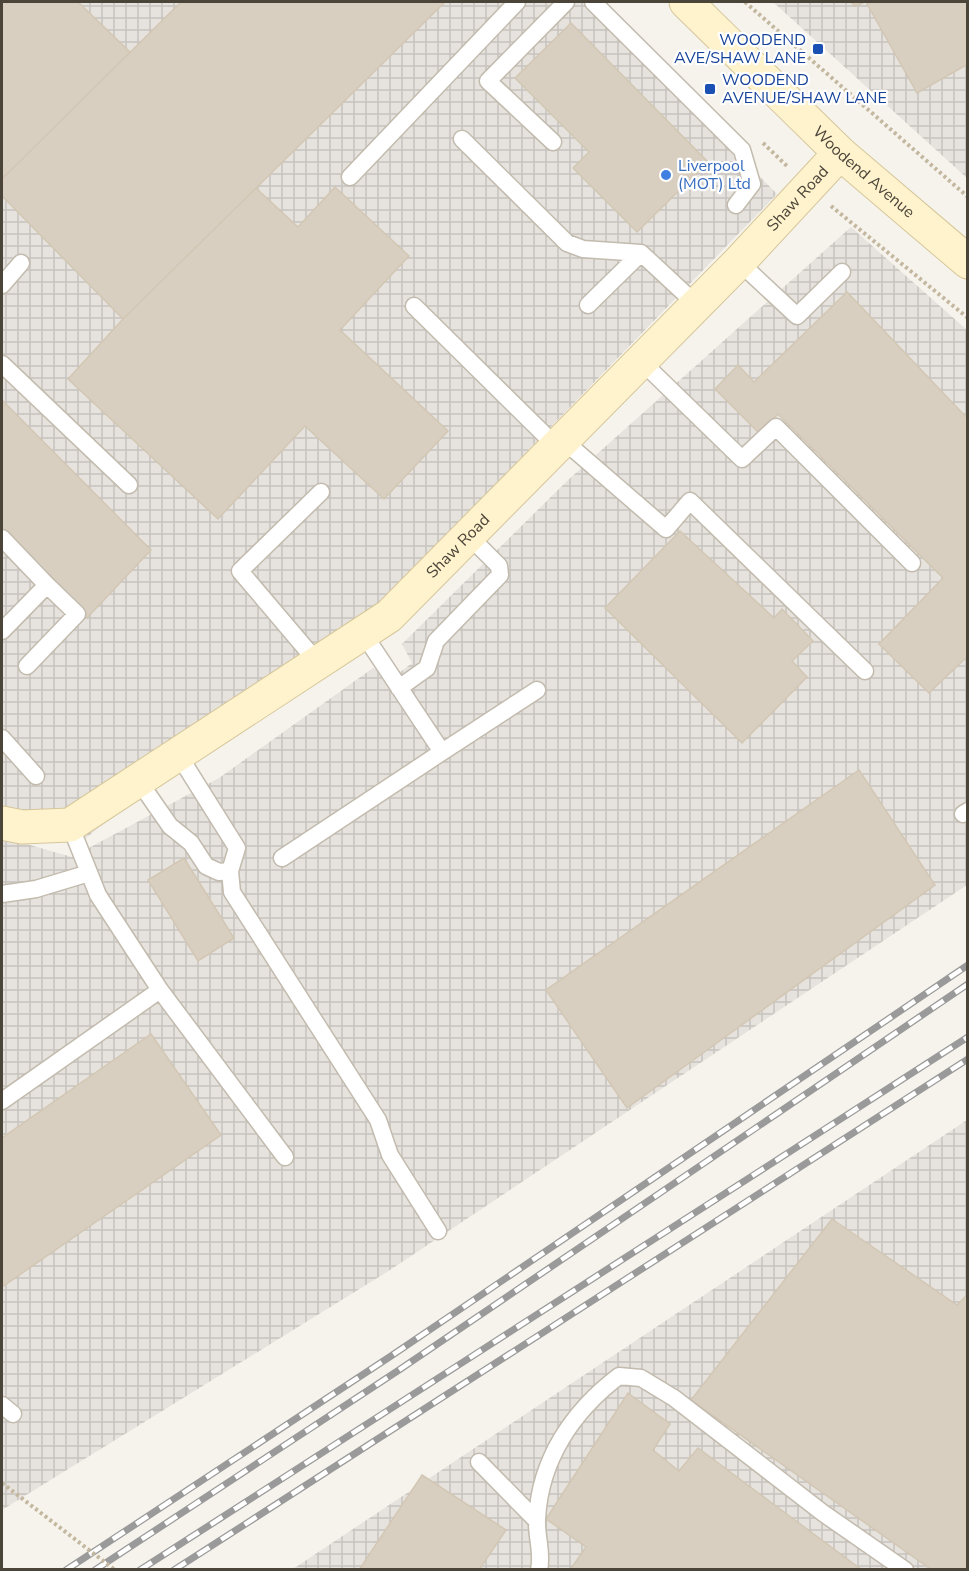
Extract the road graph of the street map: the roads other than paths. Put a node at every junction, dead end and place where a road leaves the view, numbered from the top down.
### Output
1 (518, 2) edge
2 (566, 2) edge
3 (593, 2) edge
4 (686, 2) edge
5 (462, 139) dead end
6 (553, 142) dead end
7 (840, 153) junction
8 (350, 177) dead end
9 (736, 205) dead end
10 (641, 253) junction
11 (739, 262) junction
12 (968, 262) edge
13 (21, 263) dead end
14 (842, 272) dead end
15 (2, 285) edge
16 (588, 305) dead end
17 (697, 305) junction
18 (414, 306) dead end
19 (641, 361) junction
20 (2, 364) edge
21 (560, 444) junction
22 (129, 485) dead end
23 (321, 492) dead end
24 (469, 536) junction
25 (2, 538) edge
26 (912, 562) dead end
27 (47, 585) junction
28 (2, 631) edge
29 (363, 633) junction
30 (318, 663) junction
31 (27, 666) dead end
32 (865, 671) dead end
33 (399, 688) junction
34 (537, 690) dead end
35 (2, 738) edge
36 (442, 752) junction
37 (178, 754) junction
38 (36, 776) dead end
39 (138, 780) junction
40 (2, 823) edge
41 (70, 825) junction
42 (282, 858) dead end
43 (230, 871) junction
44 (89, 873) junction
45 (2, 894) edge
46 (160, 990) junction
47 (2, 1101) edge
48 (285, 1157) dead end
49 (438, 1231) dead end
50 (480, 1462) dead end
51 (536, 1520) junction
52 (539, 1569) edge
53 (905, 1569) edge

1 - 8 lane
2 - 6 lane
3 - 9 lane
4 - 7 street, Woodend Avenue
5 - 10 lane
7 - 11 street, Shaw Road
7 - 12 street, Woodend Avenue
10 - 16 lane
10 - 17 lane
11 - 14 lane
11 - 17 street, Shaw Road
13 - 15 lane
17 - 19 street, Shaw Road
18 - 21 lane
19 - 21 street, Shaw Road
19 - 26 lane
20 - 22 lane
21 - 24 street, Shaw Road
21 - 32 lane
23 - 30 lane
24 - 29 street, Shaw Road
24 - 33 lane
25 - 27 lane
27 - 28 lane
27 - 31 lane
29 - 30 street, Shaw Road
29 - 33 lane
30 - 37 street, Shaw Road
33 - 36 lane
34 - 36 lane
35 - 38 lane
36 - 42 lane
37 - 39 street, Shaw Road
37 - 43 lane
39 - 41 street, Shaw Road
39 - 43 lane
40 - 41 street
41 - 44 lane
43 - 49 lane
44 - 45 lane
44 - 46 lane
46 - 47 lane
46 - 48 lane
50 - 51 lane
51 - 52 lane
51 - 53 lane

